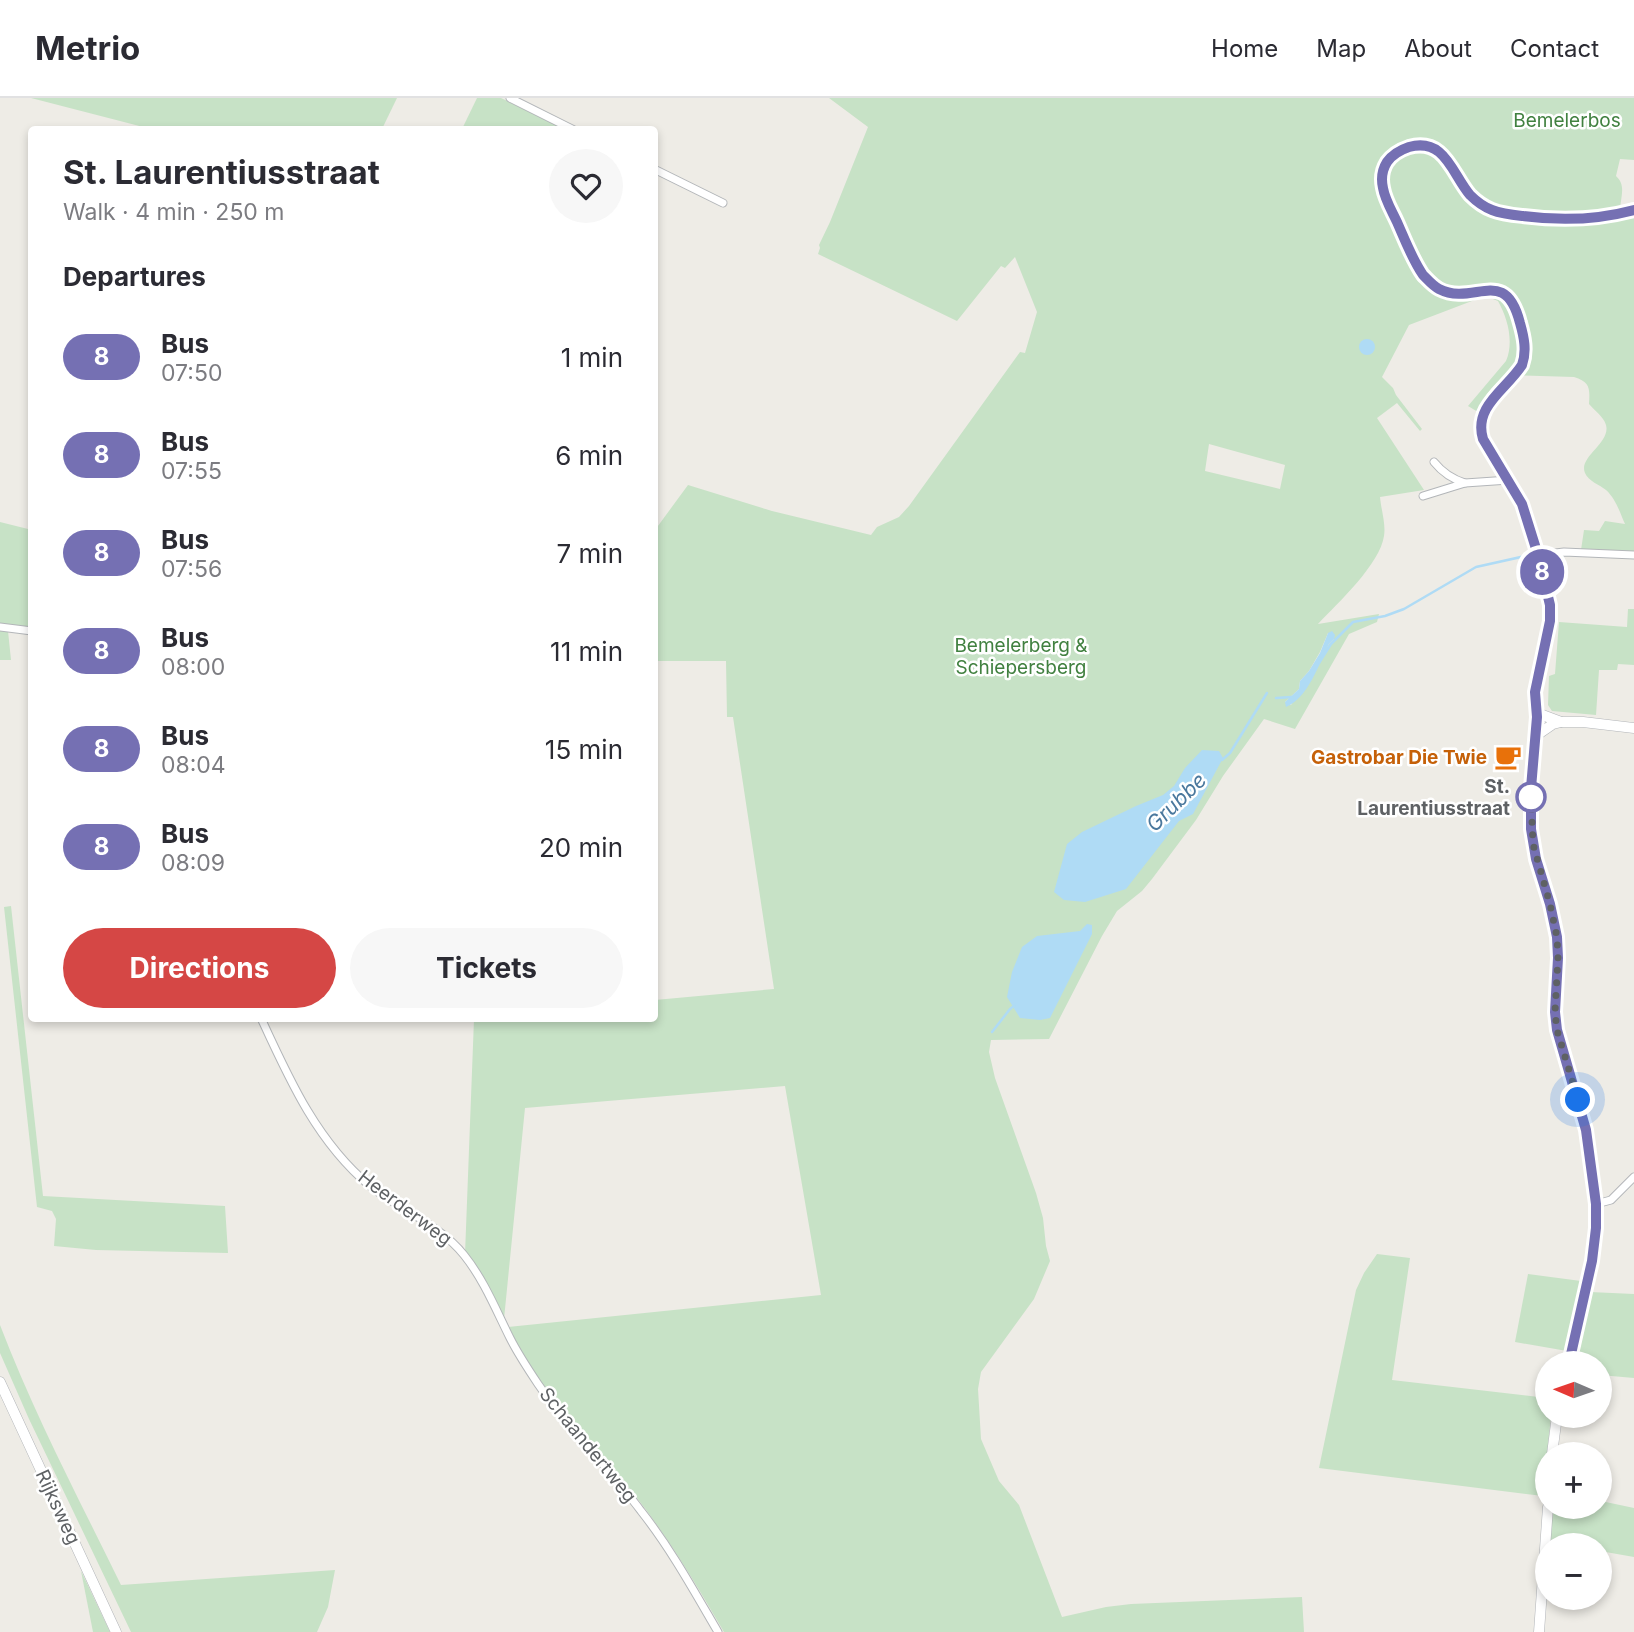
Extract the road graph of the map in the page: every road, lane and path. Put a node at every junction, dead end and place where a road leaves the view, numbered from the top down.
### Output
1 (510, 98) edge
2 (566, 126) edge
3 (658, 171) edge
4 (723, 203) dead end
5 (1634, 210) edge
6 (1434, 462) dead end
7 (1509, 480) junction
8 (1465, 483) junction
9 (1423, 496) dead end
10 (1538, 555) junction
11 (1634, 555) edge
12 (0, 627) edge
13 (28, 630) edge
14 (1537, 713) junction
15 (1561, 722) junction
16 (1634, 728) edge
17 (1537, 735) junction
18 (263, 1022) edge
19 (1634, 1178) edge
20 (1596, 1204) junction
21 (464, 1254) joint
22 (1572, 1351) edge
23 (0, 1382) edge
24 (1547, 1519) edge
25 (116, 1632) edge
26 (718, 1632) edge
27 (1539, 1632) edge

1 - 2 street
3 - 4 street
5 - 7 street
6 - 8 street
7 - 8 street
7 - 10 street
8 - 9 street
10 - 11 street
10 - 14 street
12 - 13 street
14 - 15 street
14 - 17 street
15 - 16 street
15 - 17 street
17 - 20 street
18 - 21 street, Heerderweg
19 - 20 street
20 - 22 street
21 - 26 street, Schaandertweg
23 - 25 street, Rijksweg
24 - 27 street

